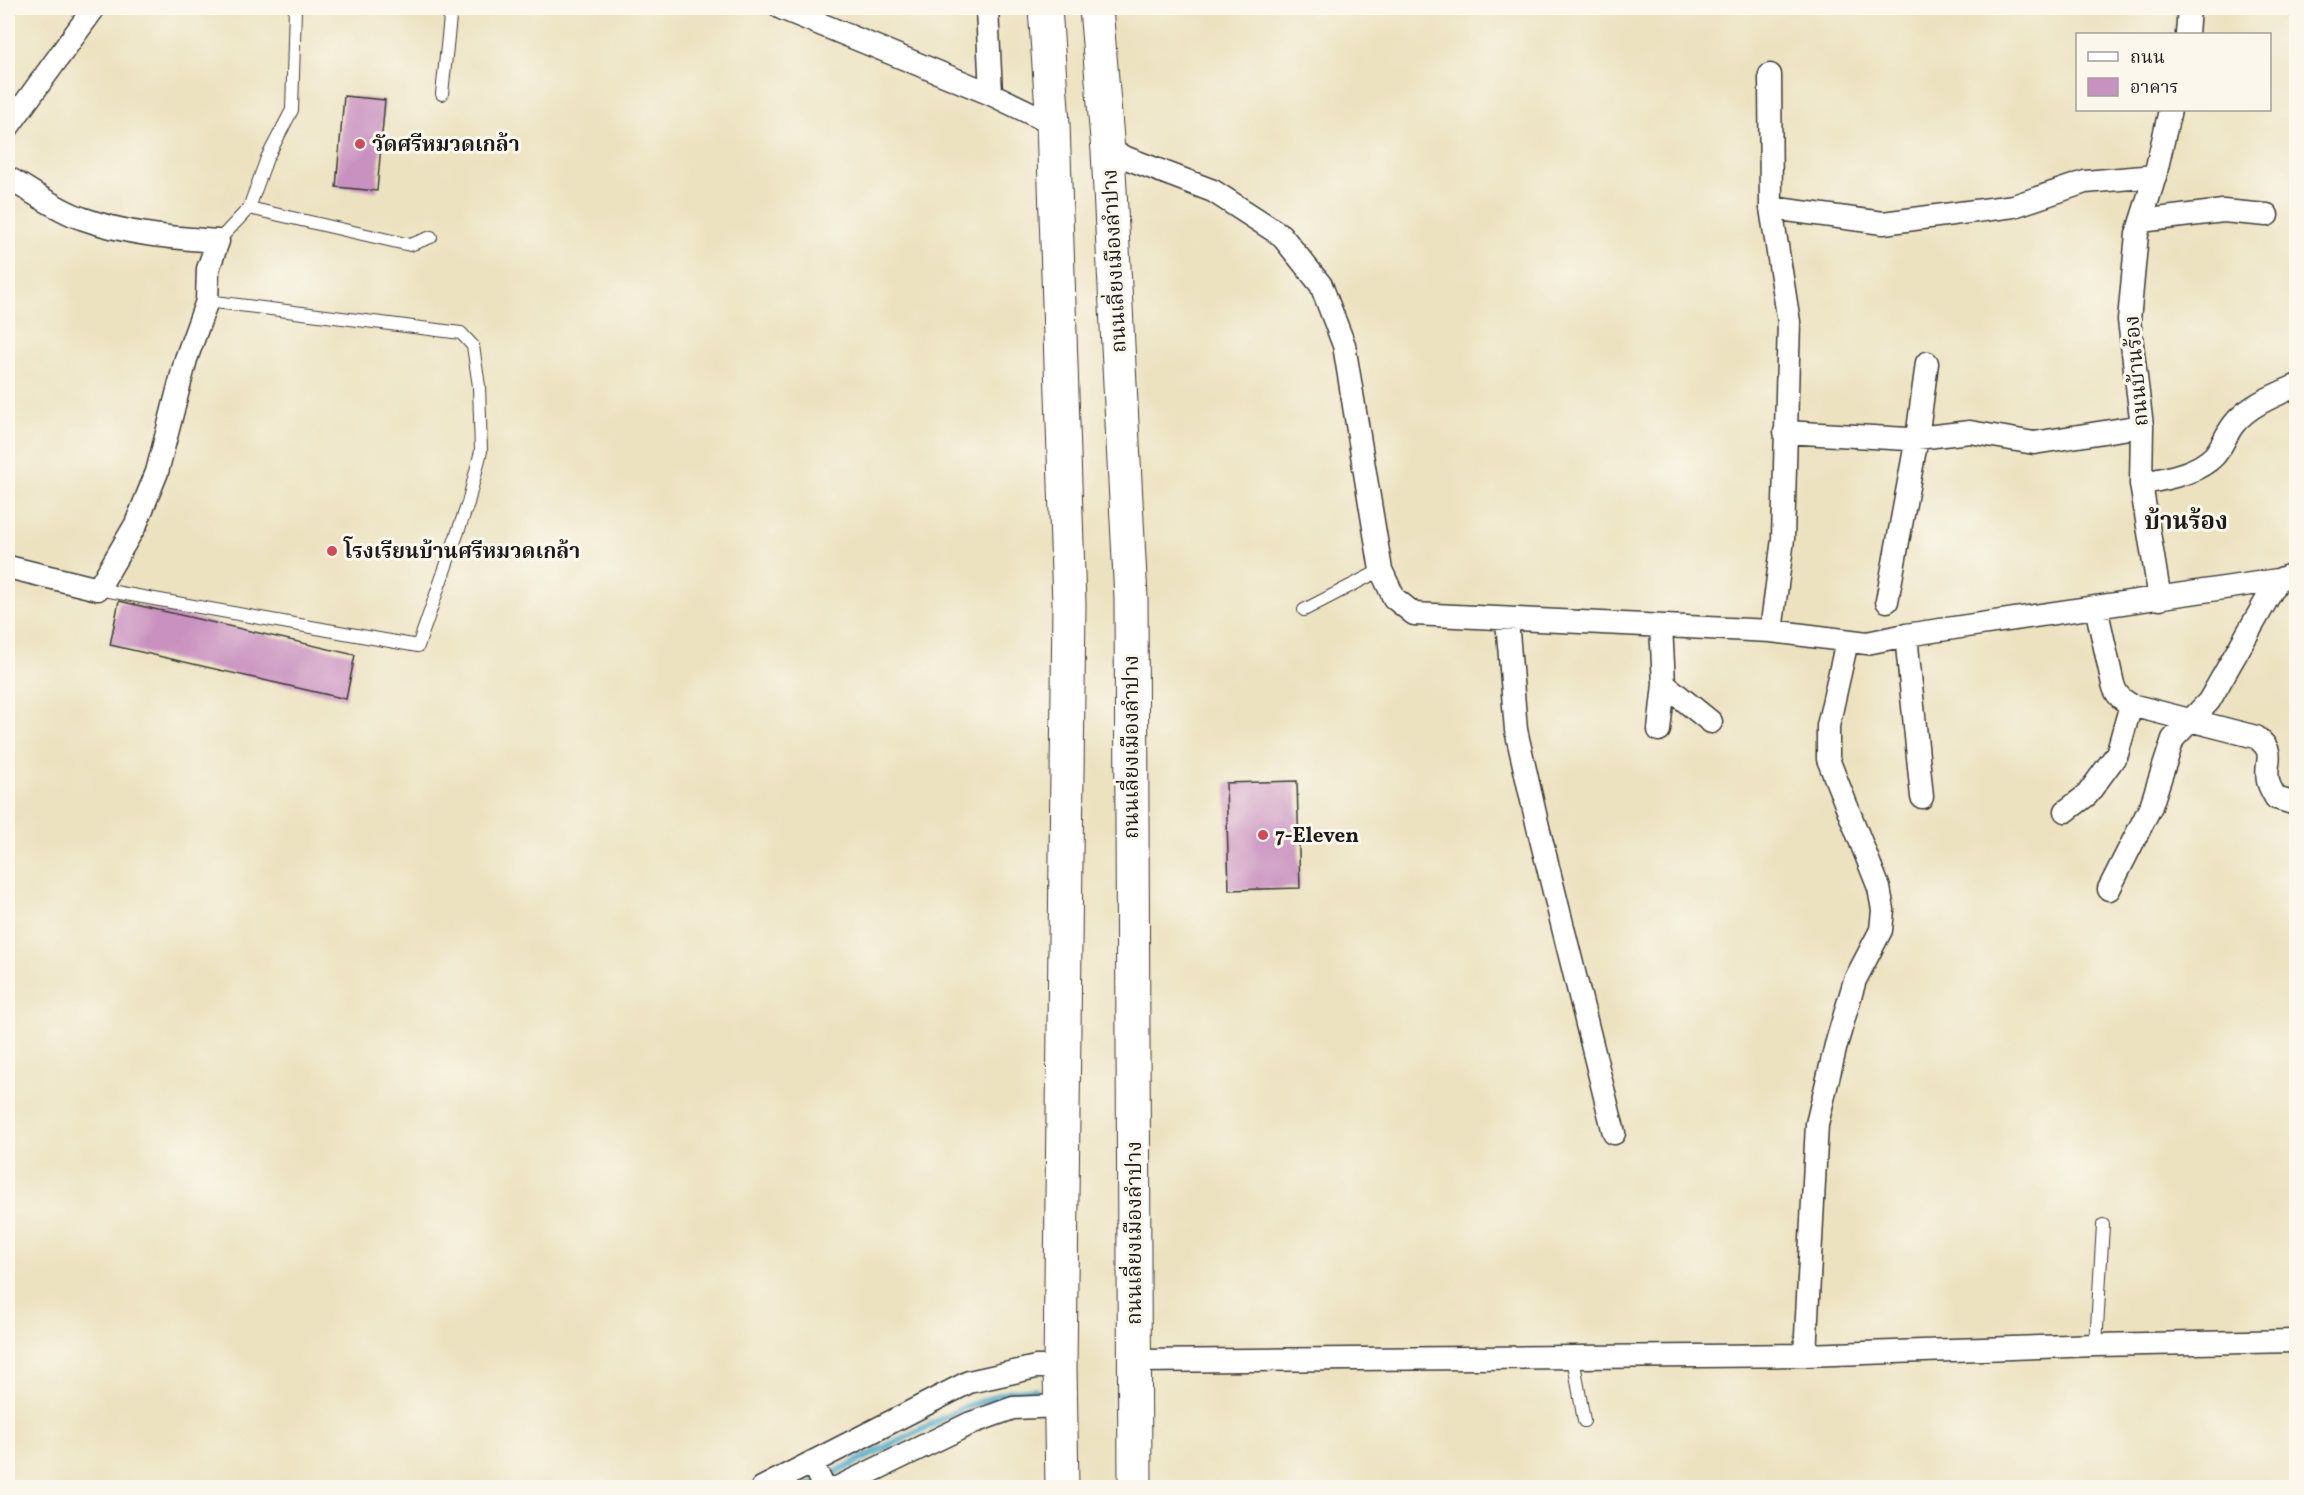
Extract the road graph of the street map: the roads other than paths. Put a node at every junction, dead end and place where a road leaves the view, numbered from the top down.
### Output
1 (94, 8) edge
2 (295, 8) edge
3 (451, 8) edge
4 (781, 8) edge
5 (987, 8) edge
6 (1045, 8) edge
7 (1096, 8) edge
8 (2189, 8) edge
9 (2187, 33) edge
10 (1770, 75) dead end
11 (442, 94) dead end
12 (991, 94) junction
13 (2170, 111) edge
14 (1053, 124) junction
15 (8, 127) edge
16 (1108, 151) junction
17 (2155, 176) junction
18 (8, 178) edge
19 (249, 208) junction
20 (1771, 208) junction
21 (2268, 215) dead end
22 (2141, 221) junction
23 (431, 237) dead end
24 (218, 241) junction
25 (207, 301) junction
26 (1928, 363) dead end
27 (2296, 386) edge
28 (2142, 426) junction
29 (1785, 432) junction
30 (1917, 438) junction
31 (2141, 484) junction
32 (8, 567) edge
33 (1381, 570) junction
34 (2287, 577) edge
35 (98, 589) junction
36 (2160, 599) junction
37 (1887, 601) dead end
38 (2096, 607) junction
39 (1304, 610) dead end
40 (1507, 620) junction
41 (1662, 626) junction
42 (1772, 632) junction
43 (1906, 635) junction
44 (1847, 641) junction
45 (1664, 684) junction
46 (2131, 705) junction
47 (2190, 719) junction
48 (1711, 722) dead end
49 (1659, 729) dead end
50 (1922, 797) dead end
51 (2296, 804) edge
52 (2066, 811) dead end
53 (2109, 889) dead end
54 (1614, 1133) dead end
55 (2103, 1225) dead end
56 (2296, 1341) edge
57 (2096, 1345) junction
58 (1805, 1355) junction
59 (1135, 1361) junction
60 (1575, 1367) junction
61 (1060, 1368) junction
62 (1061, 1407) junction
63 (1584, 1421) dead end
64 (812, 1462) junction
65 (762, 1488) edge
66 (824, 1488) edge
67 (837, 1488) edge
68 (1062, 1488) edge
69 (1136, 1488) edge

1 - 15 street
2 - 19 lane
3 - 11 lane
4 - 12 street
5 - 12 street
6 - 14 highway
7 - 16 highway, ถนนเลี่ยงเมืองลำปาง
8 - 9 street
10 - 20 street
12 - 14 street
13 - 17 street, ถนนบ้านร้อง
14 - 61 highway
16 - 33 street
16 - 59 highway, ถนนเลี่ยงเมืองลำปาง
17 - 20 street
17 - 22 street, ถนนบ้านร้อง
18 - 24 street
19 - 23 lane
19 - 24 lane
20 - 29 street
21 - 22 street
22 - 28 street, ถนนบ้านร้อง
24 - 25 street
25 - 35 street
25 - 35 lane
26 - 30 street
27 - 31 street
28 - 30 street
28 - 31 street, ถนนบ้านร้อง
29 - 30 street
29 - 42 street
30 - 37 street
31 - 36 street, ถนนบ้านร้อง
32 - 35 street
33 - 39 lane
33 - 40 street
34 - 36 street
34 - 47 street
36 - 38 street
38 - 43 street
38 - 46 street
40 - 41 street
40 - 54 street
41 - 42 street
41 - 45 street
42 - 44 street
43 - 44 street
43 - 50 street
44 - 58 street
45 - 48 street
45 - 49 street
46 - 47 street
46 - 52 street
47 - 51 street
47 - 53 street
55 - 57 lane
56 - 57 street
57 - 58 street
58 - 60 street
59 - 60 street
59 - 69 highway, ถนนเลี่ยงเมืองลำปาง
60 - 63 lane
61 - 62 highway
61 - 64 street
62 - 67 street
62 - 68 highway
64 - 65 street
64 - 66 street

